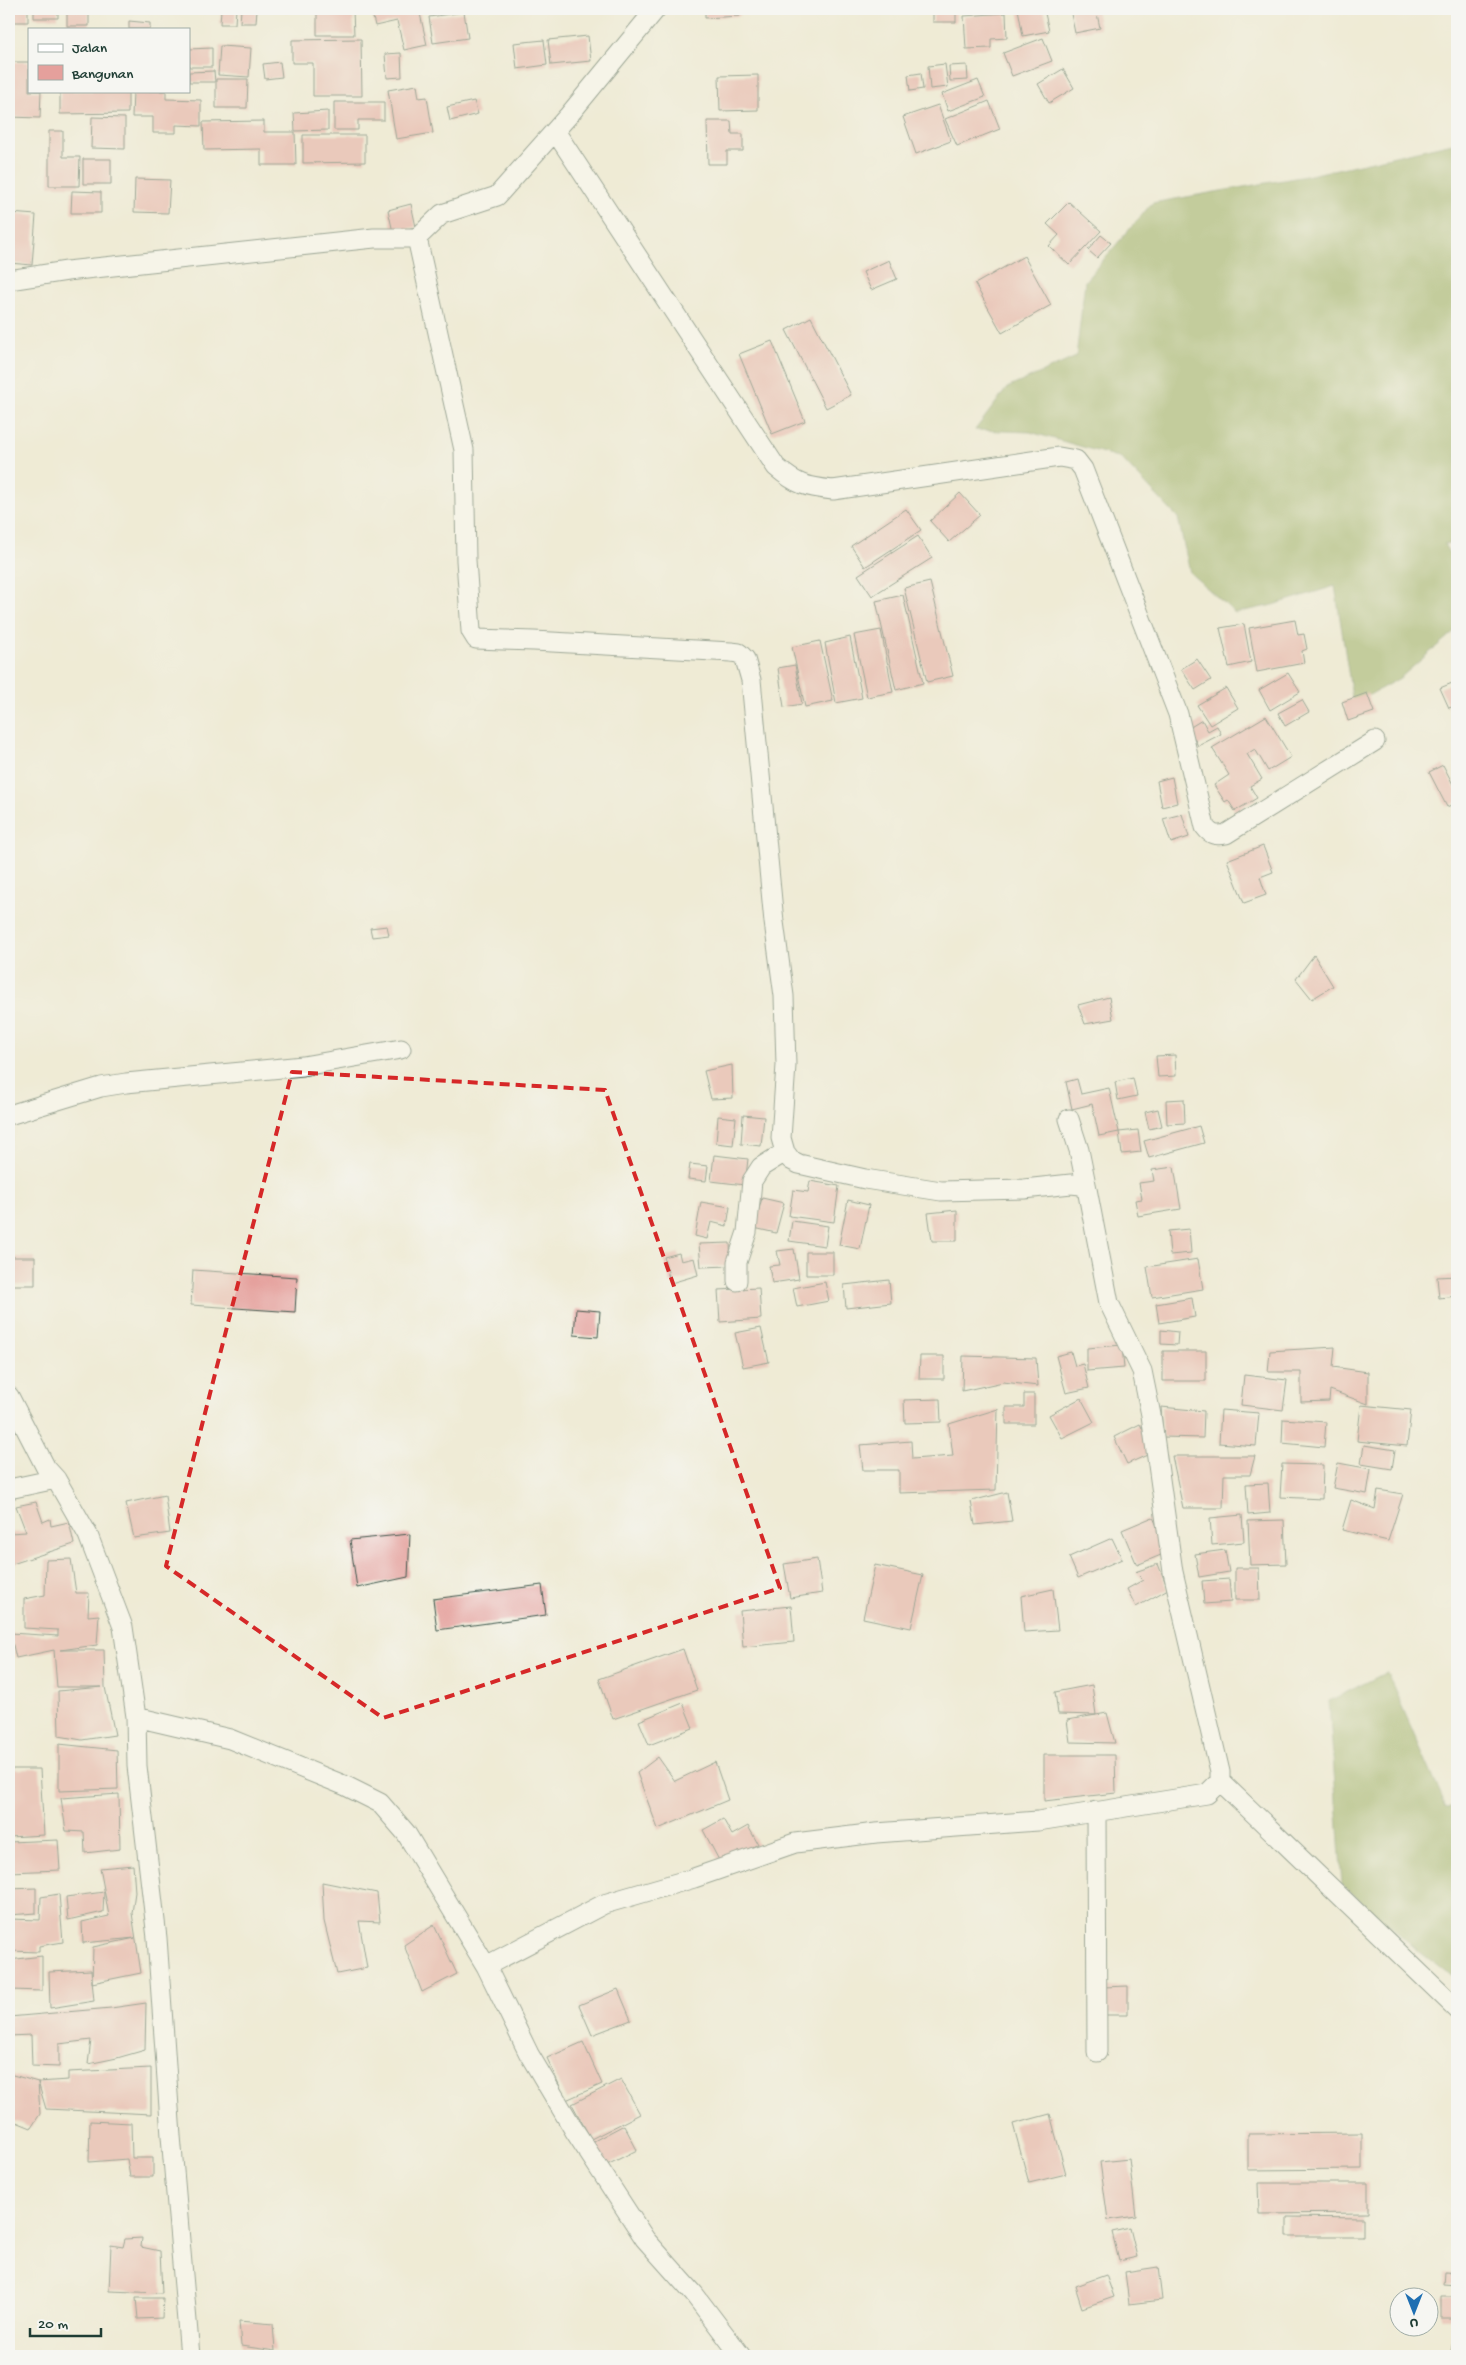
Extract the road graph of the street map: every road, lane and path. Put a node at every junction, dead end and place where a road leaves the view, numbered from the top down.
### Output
1 (656, 9) edge
2 (555, 131) junction
3 (417, 238) junction
4 (9, 280) edge
5 (1375, 741) dead end
6 (401, 1048) dead end
7 (9, 1115) edge
8 (1069, 1119) dead end
9 (785, 1152) junction
10 (1087, 1189) junction
11 (737, 1281) dead end
12 (9, 1397) edge
13 (56, 1479) junction
14 (9, 1489) edge
15 (136, 1717) junction
16 (1220, 1781) junction
17 (1096, 1812) junction
18 (486, 1966) junction
19 (1457, 2009) edge
20 (1097, 2052) dead end
21 (190, 2356) edge
22 (741, 2356) edge

1 - 2 street
2 - 3 street
2 - 5 street
3 - 4 street
3 - 9 street
6 - 7 street
8 - 10 street
9 - 10 street
9 - 11 street
10 - 16 street
12 - 13 street
13 - 14 street
13 - 15 street
15 - 18 street
15 - 21 street
16 - 17 street
16 - 19 street
17 - 18 street
17 - 20 street
18 - 22 street

